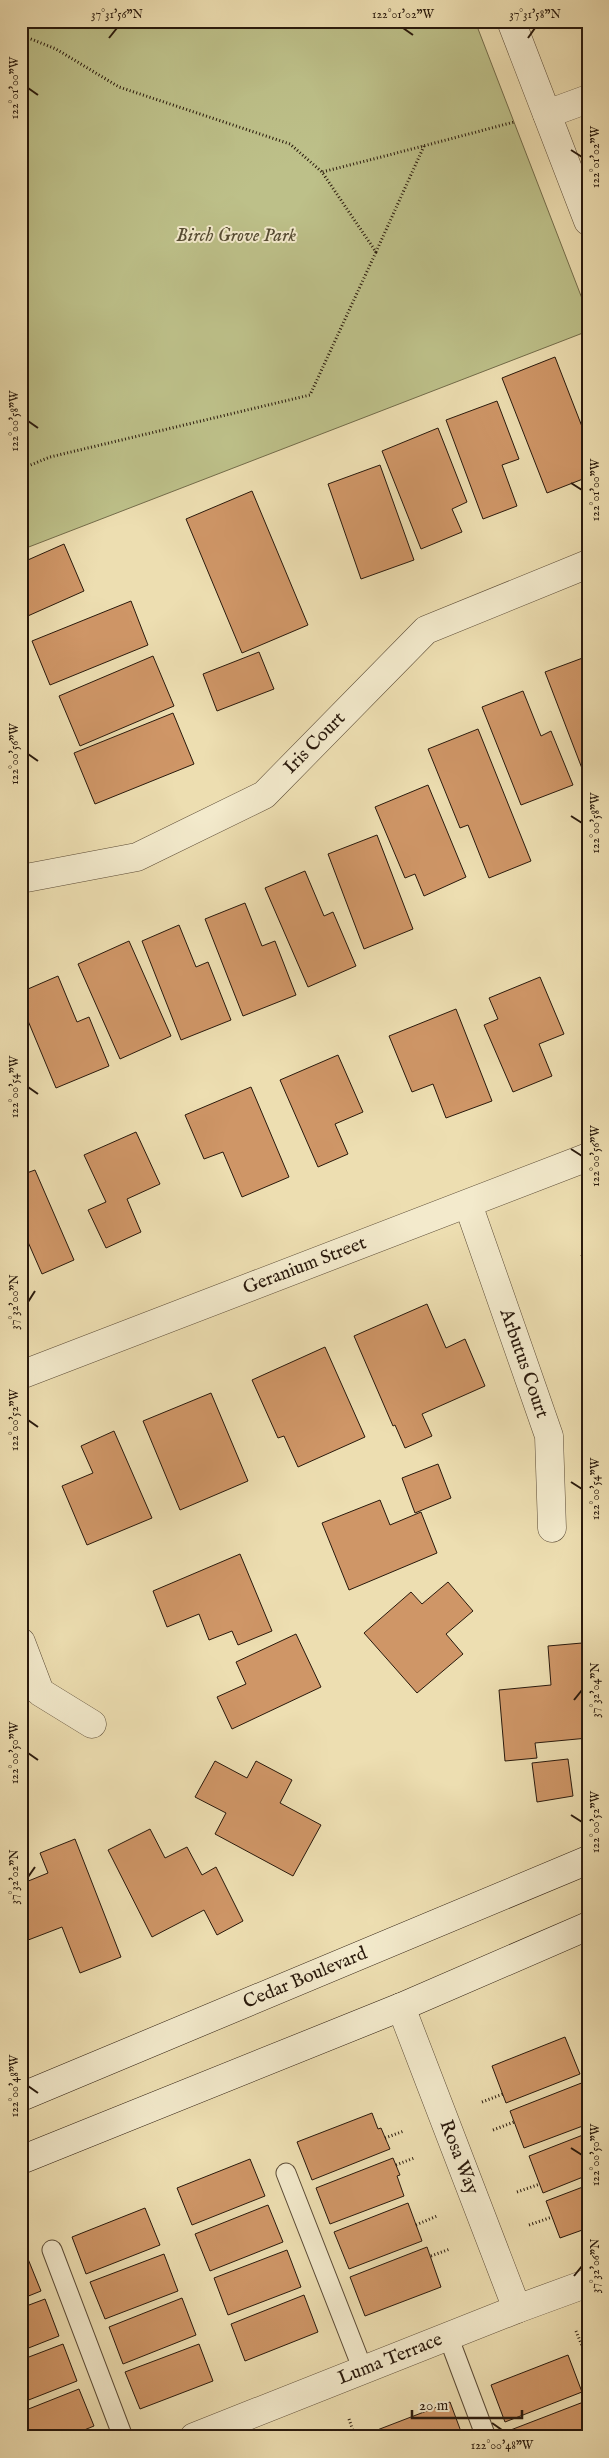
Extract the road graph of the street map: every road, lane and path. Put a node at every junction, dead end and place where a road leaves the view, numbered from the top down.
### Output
1 (511, 21) edge
2 (21, 34) edge
3 (588, 99) edge
4 (547, 114) junction
5 (424, 146) junction
6 (322, 172) junction
7 (588, 221) edge
8 (376, 252) junction
9 (21, 470) edge
10 (588, 564) edge
11 (21, 879) edge
12 (588, 1157) edge
13 (468, 1204) junction
14 (21, 1375) edge
15 (552, 1528) dead end
16 (21, 1642) edge
17 (92, 1724) dead end
18 (588, 1860) edge
19 (588, 1926) edge
20 (401, 2007) junction
21 (503, 2094) dead end
22 (21, 2097) edge
23 (482, 2102) dead end
24 (514, 2122) dead end
25 (493, 2130) dead end
26 (404, 2131) dead end
27 (385, 2138) dead end
28 (414, 2158) dead end
29 (21, 2160) edge
30 (396, 2165) dead end
31 (286, 2173) dead end
32 (540, 2184) dead end
33 (517, 2192) dead end
34 (437, 2216) dead end
35 (552, 2218) dead end
36 (416, 2225) dead end
37 (529, 2225) dead end
38 (450, 2249) dead end
39 (52, 2250) dead end
40 (431, 2256) dead end
41 (588, 2283) edge
42 (517, 2309) junction
43 (576, 2331) dead end
44 (448, 2336) junction
45 (588, 2360) edge
46 (363, 2370) junction
47 (349, 2419) dead end
48 (224, 2431) edge
49 (123, 2437) edge
50 (194, 2437) edge
51 (356, 2437) edge
52 (486, 2437) edge

1 - 4 street
2 - 6 path
3 - 4 street
4 - 5 path
4 - 7 street
5 - 6 path
5 - 8 path
6 - 8 path
8 - 9 path
10 - 11 street, Iris Court
12 - 13 street, Geranium Street
13 - 14 street, Geranium Street
13 - 15 street, Arbutus Court
16 - 17 street
18 - 22 street, Cedar Boulevard
19 - 20 street
20 - 29 street
20 - 42 street, Rosa Way
21 - 23 path
24 - 25 path
26 - 27 path
28 - 30 path
31 - 46 lane
32 - 33 path
34 - 36 path
35 - 37 path
38 - 40 path
39 - 49 lane
41 - 42 street, Luma Terrace
42 - 44 street, Luma Terrace
43 - 45 path
44 - 46 street, Luma Terrace
44 - 52 lane
46 - 48 street, Luma Terrace
47 - 51 path
48 - 50 street, Luma Terrace

